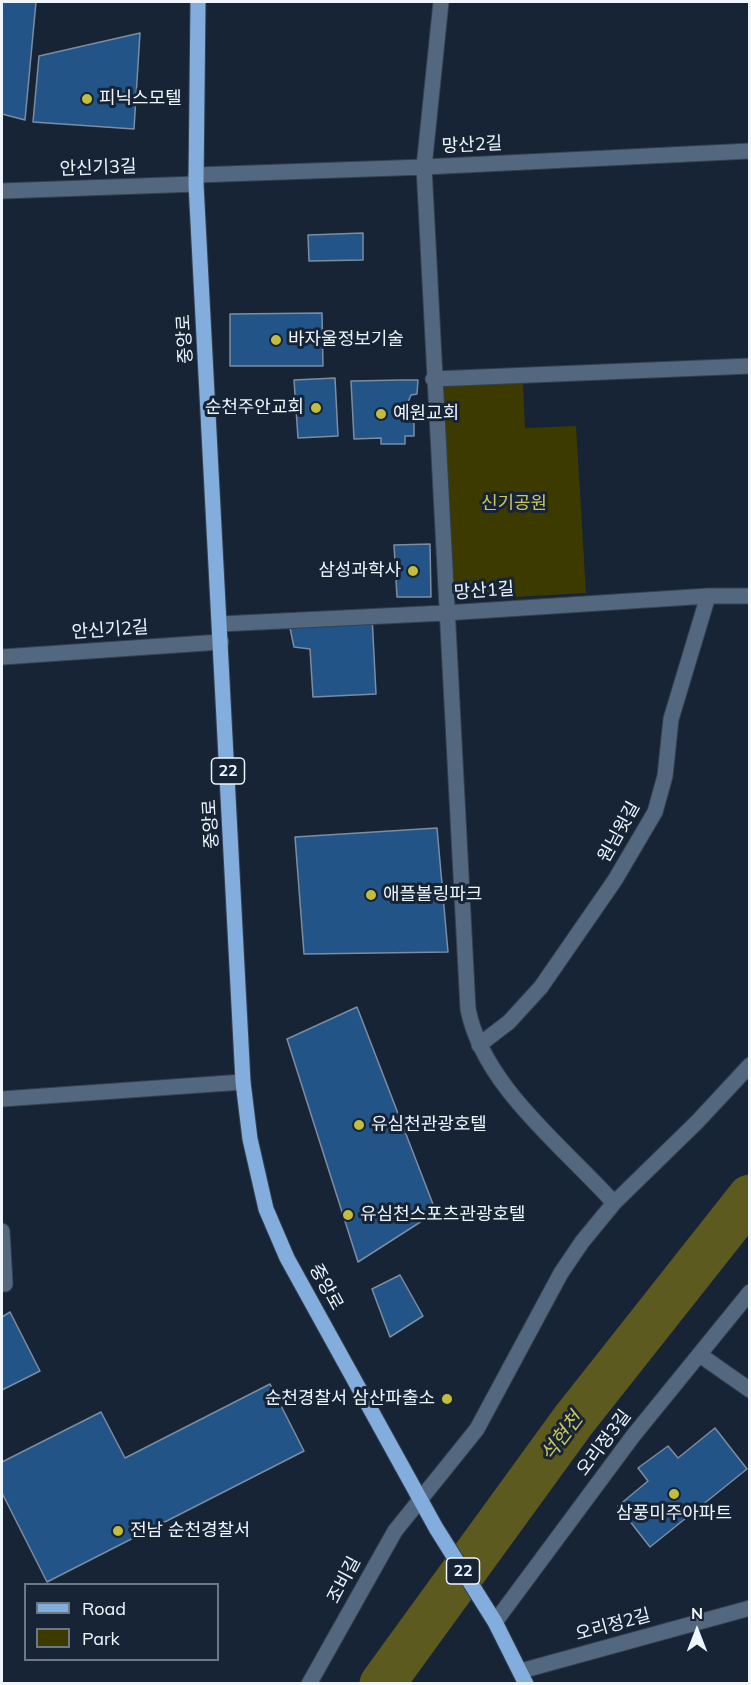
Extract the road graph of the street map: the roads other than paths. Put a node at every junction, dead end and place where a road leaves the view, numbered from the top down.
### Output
1 (198, 2) edge
2 (441, 2) edge
3 (750, 151) edge
4 (424, 167) junction
5 (196, 180) junction
6 (2, 191) edge
7 (750, 366) edge
8 (433, 379) junction
9 (708, 596) junction
10 (747, 597) edge
11 (446, 613) junction
12 (220, 624) junction
13 (221, 642) junction
14 (2, 657) edge
15 (479, 1045) junction
16 (750, 1065) edge
17 (243, 1082) junction
18 (2, 1099) edge
19 (614, 1203) junction
20 (2, 1231) edge
21 (5, 1284) dead end
22 (750, 1292) edge
23 (700, 1355) junction
24 (750, 1390) edge
25 (421, 1500) junction
26 (750, 1608) edge
27 (492, 1618) junction
28 (524, 1677) edge
29 (309, 1683) edge

1 - 5 main road, 중앙로 / 22
2 - 4 street
3 - 4 street, 망산2길
4 - 5 street, 망산2길
4 - 8 street
5 - 6 street, 안신기3길
5 - 12 main road, 중앙로 / 22
7 - 8 street
8 - 11 street
9 - 10 street, 망산1길
9 - 11 street, 망산1길
9 - 15 street, 원님윗길
11 - 12 street, 망산1길
11 - 15 street
12 - 13 main road, 중앙로 / 22
13 - 14 street, 안신기2길
13 - 17 main road, 중앙로 / 22
15 - 19 street
16 - 19 street, 조비길
17 - 18 street
17 - 25 main road, 중앙로 / 22
19 - 25 street, 조비길
20 - 21 street
22 - 23 street, 오리정3길
23 - 24 street
23 - 27 street, 오리정3길
25 - 27 main road, 중앙로 / 22
25 - 29 street, 조비길
26 - 28 street, 오리정2길
27 - 28 main road, 22

